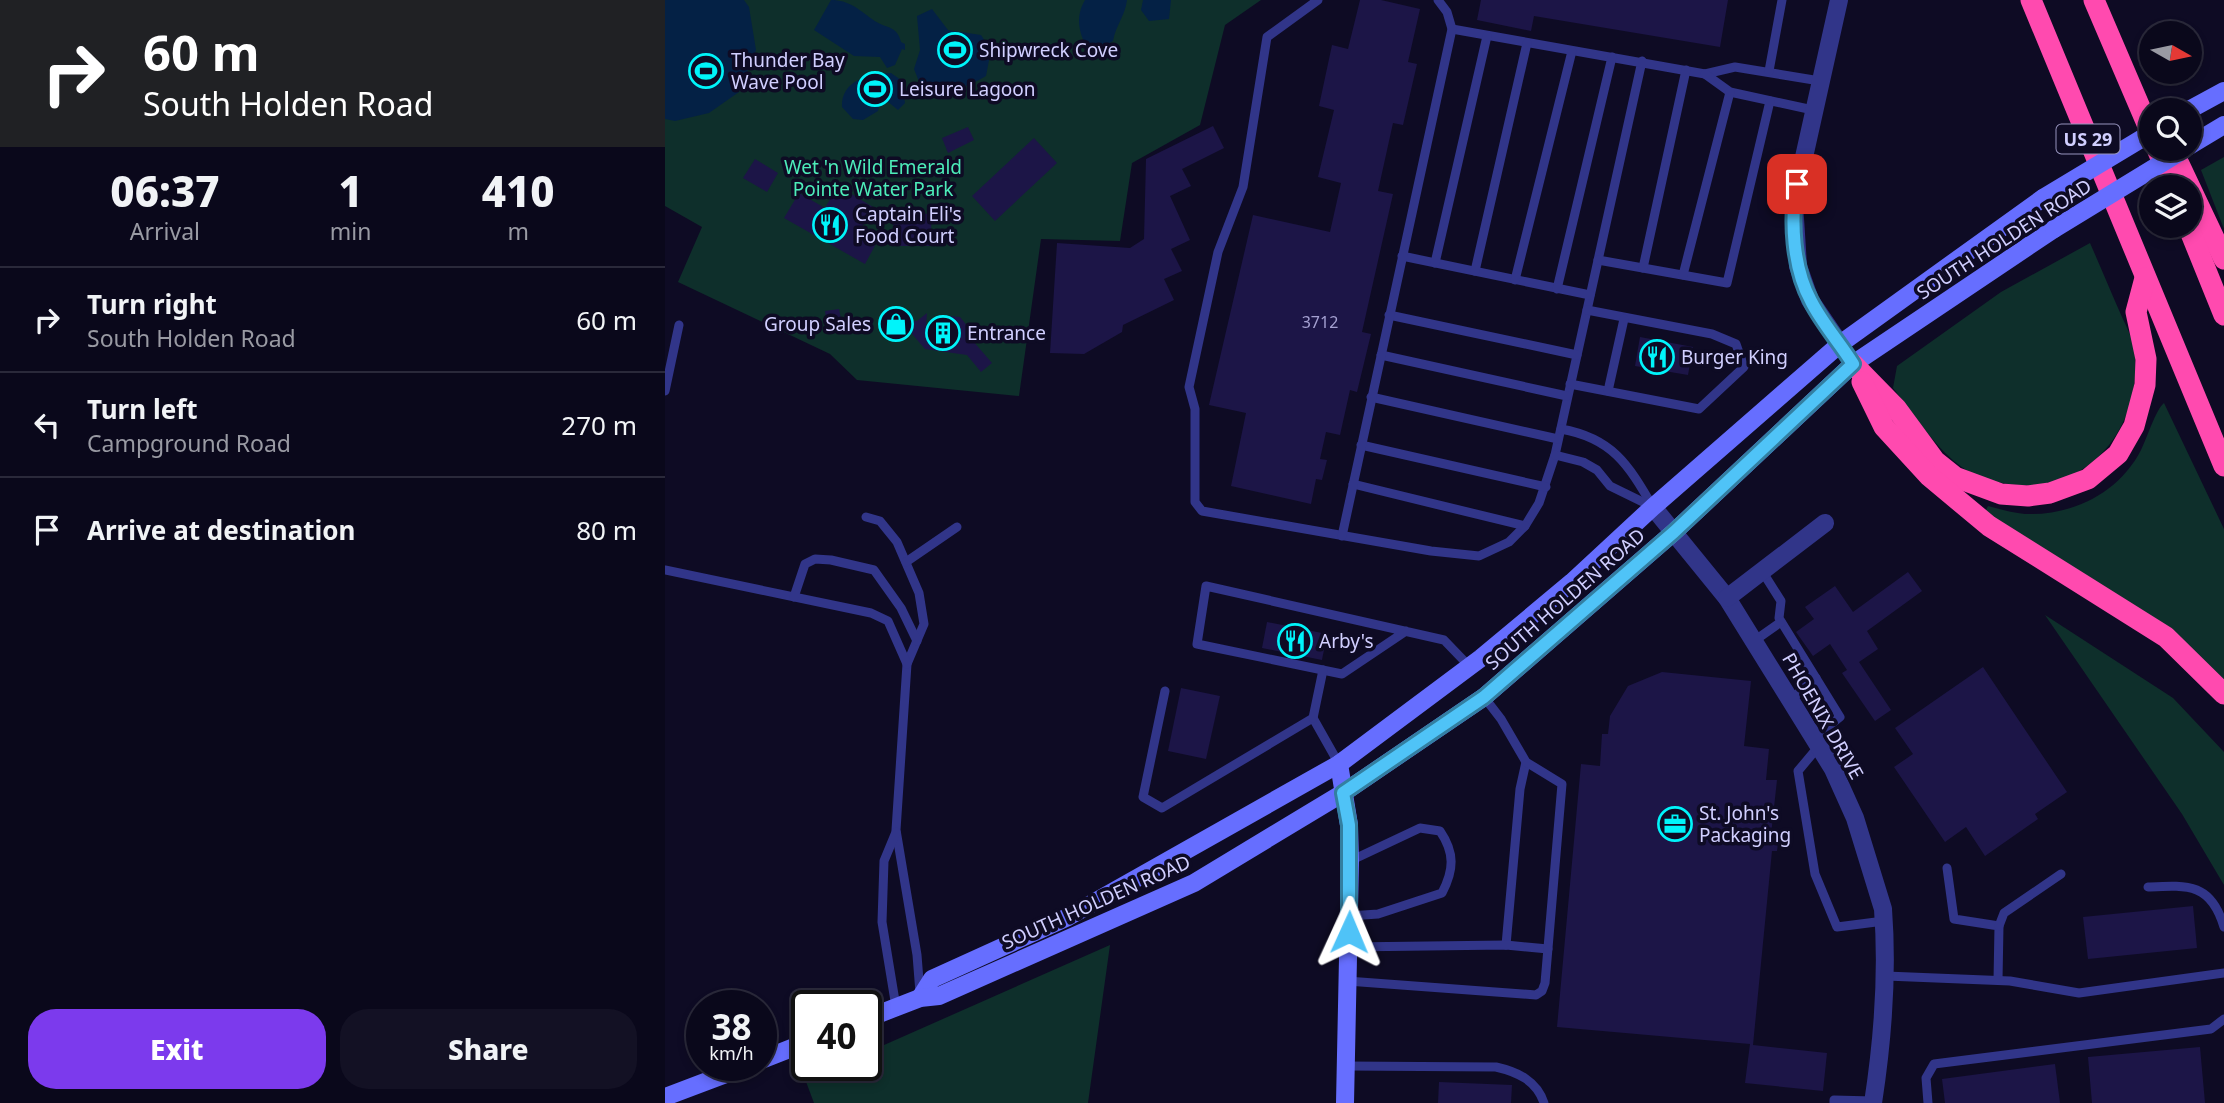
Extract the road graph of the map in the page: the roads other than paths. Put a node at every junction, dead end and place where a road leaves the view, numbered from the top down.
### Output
1 (1318, 0) edge
2 (1438, 0) edge
3 (1781, 0) edge
4 (1839, 0) edge
5 (2031, 0) edge
6 (2094, 0) edge
7 (1452, 29) junction
8 (1487, 36) junction
9 (1527, 43) junction
10 (1572, 51) junction
11 (1612, 57) junction
12 (1642, 61) junction
13 (1686, 70) junction
14 (1769, 71) junction
15 (1705, 74) junction
16 (1820, 81) junction
17 (2224, 91) edge
18 (1730, 92) junction
19 (1770, 101) junction
20 (2202, 102) edge
21 (2139, 105) edge
22 (1813, 110) junction
23 (2222, 127) edge
24 (2202, 139) edge
25 (2139, 140) edge
26 (2166, 161) edge
27 (2176, 161) edge
28 (2193, 238) edge
29 (1402, 256) junction
30 (2224, 259) edge
31 (1598, 260) junction
32 (1435, 263) junction
33 (1643, 268) junction
34 (1475, 271) junction
35 (1683, 275) junction
36 (2145, 278) junction
37 (1515, 280) junction
38 (1557, 289) junction
39 (1590, 295) junction
40 (1587, 310) junction
41 (1389, 315) junction
42 (2224, 315) edge
43 (1624, 318) junction
44 (679, 325) dead end
45 (1840, 344) junction
46 (1381, 355) junction
47 (1577, 355) junction
48 (1853, 364) junction
49 (1570, 384) junction
50 (665, 391) edge
51 (1608, 391) junction
52 (1567, 396) junction
53 (1371, 397) junction
54 (1559, 434) junction
55 (1361, 444) junction
56 (1555, 455) junction
57 (2224, 466) edge
58 (1353, 484) junction
59 (1546, 486) junction
60 (1653, 507) junction
61 (866, 517) dead end
62 (1825, 523) dead end
63 (1525, 526) junction
64 (957, 527) dead end
65 (1674, 532) junction
66 (1342, 536) junction
67 (906, 562) junction
68 (665, 570) edge
69 (1762, 571) junction
70 (794, 597) junction
71 (1727, 598) junction
72 (1781, 622) junction
73 (1406, 631) junction
74 (917, 641) junction
75 (1754, 641) junction
76 (907, 664) junction
77 (1470, 667) junction
78 (1323, 670) junction
79 (1816, 678) junction
80 (1165, 691) dead end
81 (2224, 695) edge
82 (1484, 697) junction
83 (1790, 700) junction
84 (1313, 718) junction
85 (1816, 742) junction
86 (1526, 762) junction
87 (1339, 764) junction
88 (1343, 793) junction
89 (896, 830) junction
90 (1350, 861) junction
91 (1947, 868) dead end
92 (2061, 874) dead end
93 (2148, 887) dead end
94 (1349, 916) junction
95 (1884, 921) junction
96 (2000, 926) junction
97 (2224, 928) edge
98 (1506, 946) junction
99 (1348, 947) junction
100 (1548, 949) junction
101 (2224, 973) edge
102 (1886, 976) junction
103 (1998, 980) junction
104 (1347, 981) junction
105 (920, 998) junction
106 (896, 1007) junction
107 (882, 1013) edge
108 (2224, 1019) edge
109 (1346, 1066) junction
110 (707, 1081) edge
111 (665, 1097) edge
112 (1873, 1102) edge
113 (1345, 1103) edge
114 (1544, 1103) edge
115 (1833, 1103) edge
116 (1928, 1103) edge

1 - 66 lane
2 - 7 lane
3 - 14 lane
4 - 16 street
5 - 36 highway, US 29
6 - 21 highway, US 29
7 - 8 lane
7 - 29 lane
8 - 9 lane
8 - 32 lane
9 - 10 lane
9 - 34 lane
10 - 11 lane
10 - 37 lane
11 - 12 lane
11 - 38 lane
12 - 13 lane
12 - 31 lane
13 - 15 lane
13 - 33 lane
14 - 15 lane
14 - 16 lane
15 - 18 lane
16 - 22 street
17 - 20 street
18 - 19 lane
18 - 35 lane
19 - 22 lane
19 - 35 lane
22 - 45 street
23 - 24 street, SOUTH HOLDEN ROAD
25 - 45 street, SOUTH HOLDEN ROAD, bridge
26 - 48 street, SOUTH HOLDEN ROAD, bridge
27 - 30 highway
28 - 42 highway
29 - 32 lane
29 - 41 lane
31 - 33 lane
31 - 39 lane
32 - 34 lane
33 - 35 lane
34 - 37 lane
36 - 48 highway
36 - 57 highway, US 29
37 - 38 lane
38 - 39 lane
39 - 40 lane
40 - 43 lane
40 - 47 lane
41 - 46 lane
41 - 47 lane
43 - 51 lane
43 - 51 lane
44 - 50 lane
45 - 48 street
45 - 60 street, SOUTH HOLDEN ROAD
46 - 52 lane
46 - 53 lane
47 - 49 lane
48 - 65 street, SOUTH HOLDEN ROAD
48 - 81 highway
49 - 51 lane
49 - 52 lane
52 - 54 lane
53 - 54 lane
53 - 55 lane
54 - 56 lane
54 - 60 lane
55 - 58 lane
55 - 59 lane
56 - 59 lane
56 - 60 lane
58 - 63 lane
58 - 66 lane
59 - 63 lane
60 - 65 street, PHOENIX DRIVE
60 - 77 street, SOUTH HOLDEN ROAD
61 - 67 lane
62 - 69 street
63 - 66 lane
64 - 67 lane
65 - 71 street, PHOENIX DRIVE
65 - 82 street, SOUTH HOLDEN ROAD
67 - 74 lane
68 - 70 lane
69 - 71 street
69 - 72 lane
70 - 74 lane
70 - 76 lane
71 - 75 street, PHOENIX DRIVE
72 - 75 lane
72 - 79 lane
73 - 77 lane
73 - 78 lane
73 - 78 lane
74 - 76 lane
75 - 83 street, PHOENIX DRIVE
76 - 89 lane
77 - 87 street, SOUTH HOLDEN ROAD
78 - 84 lane
79 - 83 lane
79 - 85 lane
80 - 84 lane
82 - 86 lane
82 - 88 street, SOUTH HOLDEN ROAD
83 - 85 street, PHOENIX DRIVE
84 - 87 lane
85 - 95 street, PHOENIX DRIVE
85 - 95 lane
86 - 98 lane
86 - 100 lane
87 - 88 street
87 - 105 street, SOUTH HOLDEN ROAD
88 - 90 street
88 - 105 street, SOUTH HOLDEN ROAD
89 - 105 lane
89 - 106 lane
90 - 94 street
90 - 94 lane
91 - 96 lane
92 - 96 lane
93 - 97 lane
94 - 99 street
95 - 102 street, PHOENIX DRIVE
96 - 103 lane
98 - 99 lane
98 - 100 lane
99 - 104 street
100 - 104 lane
101 - 103 lane
102 - 103 lane
102 - 112 street, PHOENIX DRIVE
104 - 109 street
105 - 106 street, SOUTH HOLDEN ROAD
106 - 107 street, SOUTH HOLDEN ROAD
108 - 116 lane
109 - 113 street
109 - 114 lane
110 - 111 street
112 - 115 lane

